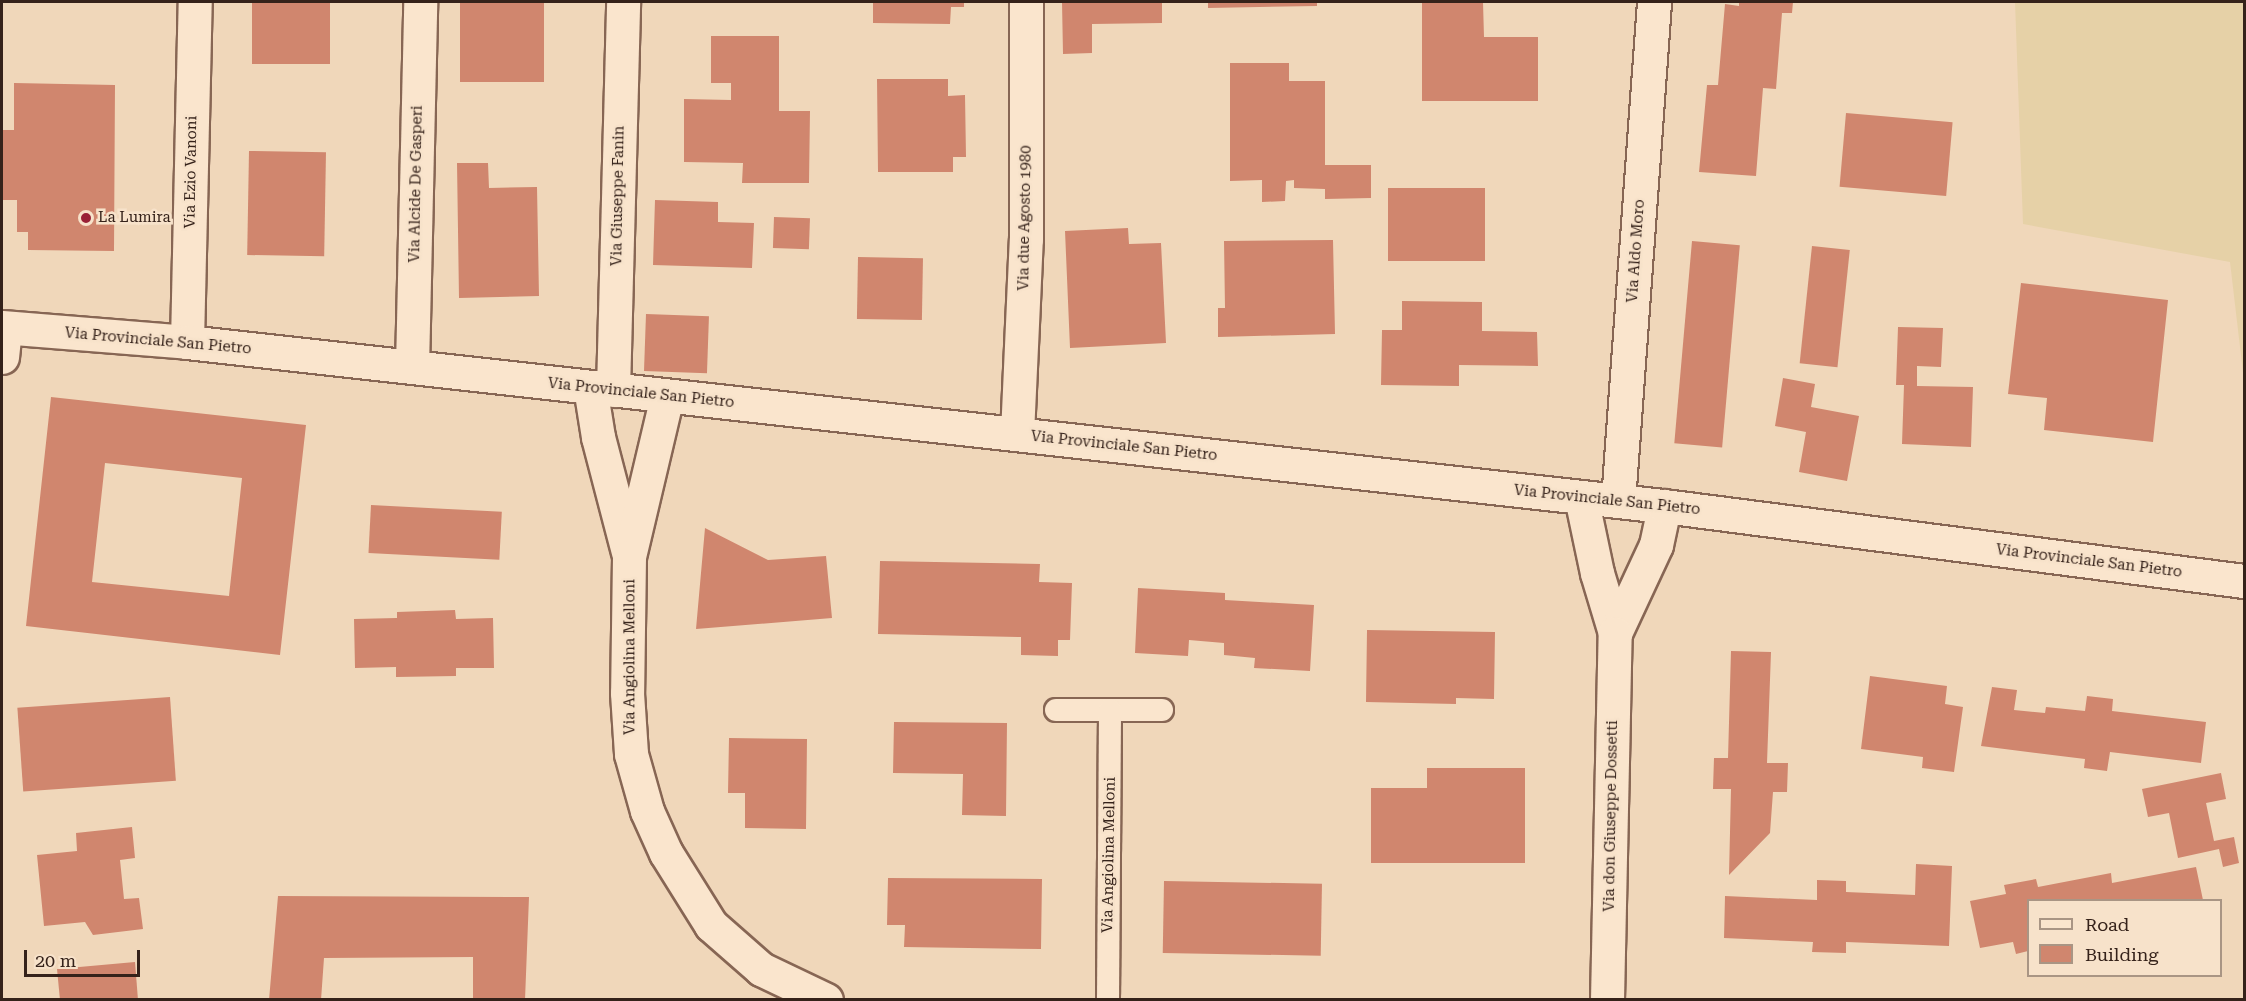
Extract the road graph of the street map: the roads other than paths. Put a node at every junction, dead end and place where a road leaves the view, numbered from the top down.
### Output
1 (195, 2) edge
2 (420, 2) edge
3 (623, 2) edge
4 (1026, 2) edge
5 (1654, 2) edge
6 (2, 337) edge
7 (187, 342) junction
8 (412, 367) junction
9 (602, 388) junction
10 (667, 396) junction
11 (1017, 434) junction
12 (1581, 497) junction
13 (1618, 501) junction
14 (1664, 506) junction
15 (629, 557) junction
16 (2244, 582) edge
17 (1614, 633) junction
18 (1056, 710) dead end
19 (1110, 710) junction
20 (1162, 710) dead end
21 (825, 999) edge
22 (1108, 999) edge
23 (1607, 999) edge

1 - 7 street, Via Ezio Vanoni
2 - 8 street, Via Alcide De Gasperi
3 - 9 street, Via Giuseppe Fanin
4 - 11 street, Via due Agosto 1980
5 - 13 street, Via Aldo Moro
6 - 7 street, Via Provinciale San Pietro
7 - 8 street, Via Provinciale San Pietro
8 - 9 street, Via Provinciale San Pietro
9 - 10 street, Via Provinciale San Pietro
9 - 15 street, Via Angiolina Melloni
10 - 11 street, Via Provinciale San Pietro
10 - 15 street, Via Angiolina Melloni
11 - 12 street, Via Provinciale San Pietro
12 - 13 street, Via Provinciale San Pietro
12 - 17 street, Via don Giuseppe Dossetti
13 - 14 street, Via Provinciale San Pietro
14 - 16 street, Via Provinciale San Pietro
14 - 17 street, Via don Giuseppe Dossetti
15 - 21 street, Via Angiolina Melloni
17 - 23 street, Via don Giuseppe Dossetti
18 - 19 lane
19 - 20 lane
19 - 22 lane, Via Angiolina Melloni

